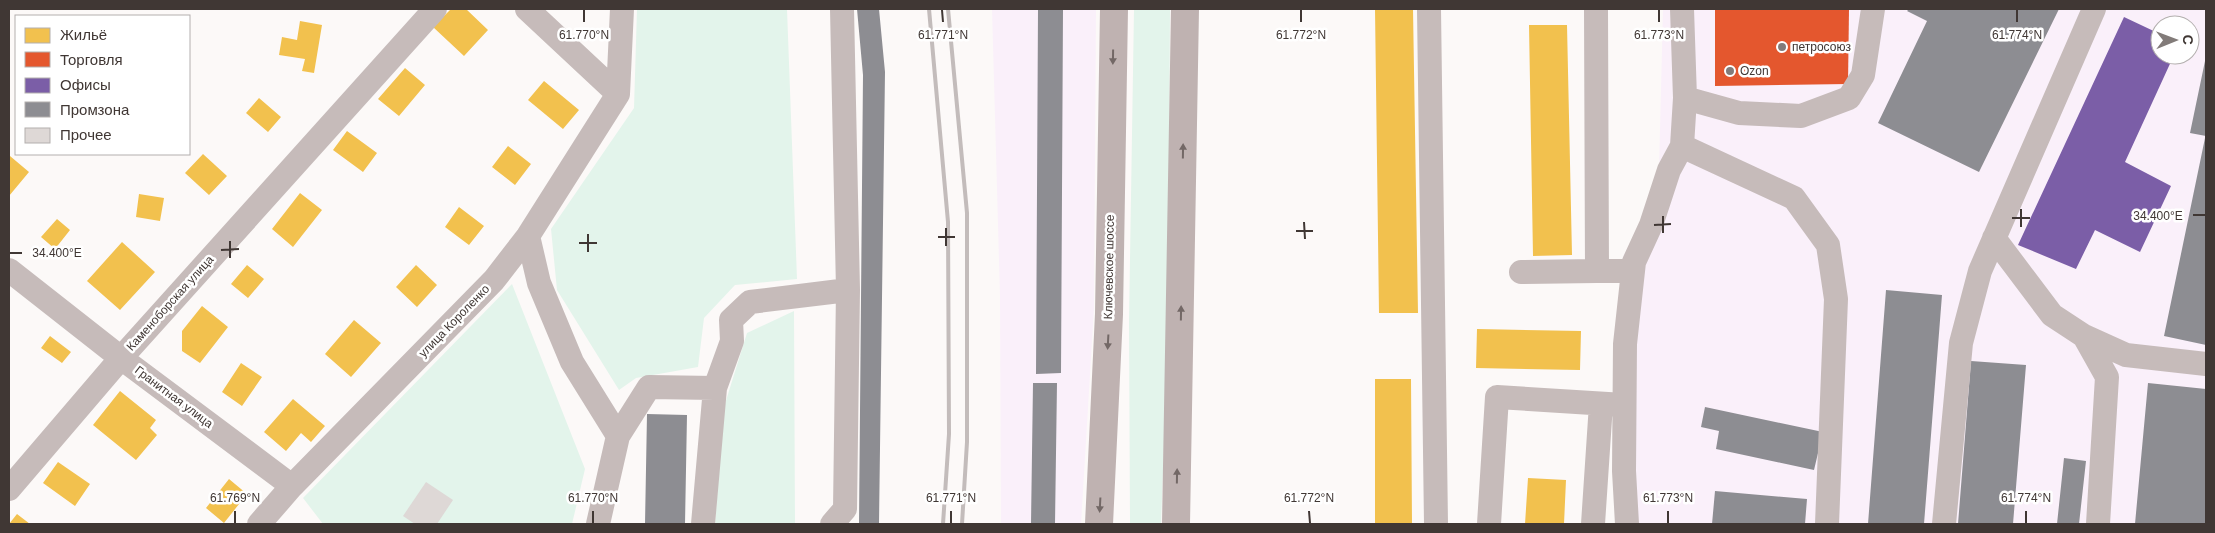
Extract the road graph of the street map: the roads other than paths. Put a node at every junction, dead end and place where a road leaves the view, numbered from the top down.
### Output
1 (435, 9) edge
2 (527, 9) edge
3 (622, 9) edge
4 (842, 9) edge
5 (1114, 9) edge
6 (1185, 9) edge
7 (1429, 9) edge
8 (1596, 9) edge
9 (1682, 9) edge
10 (1873, 9) edge
11 (2094, 9) edge
12 (618, 94) junction
13 (1685, 98) junction
14 (1682, 146) junction
15 (528, 236) junction
16 (1994, 238) junction
17 (9, 270) edge
18 (1597, 271) junction
19 (1633, 271) junction
20 (1521, 272) dead end
21 (848, 290) junction
22 (2084, 336) junction
23 (121, 358) junction
24 (2206, 364) edge
25 (715, 388) junction
26 (1613, 404) junction
27 (618, 436) junction
28 (292, 486) junction
29 (9, 489) edge
30 (259, 524) edge
31 (598, 524) edge
32 (703, 524) edge
33 (832, 524) edge
34 (1099, 524) edge
35 (1176, 524) edge
36 (1436, 524) edge
37 (1489, 524) edge
38 (1593, 524) edge
39 (1627, 524) edge
40 (1827, 524) edge
41 (1944, 524) edge
42 (2098, 524) edge

1 - 23 street, Каменоборская улица
2 - 12 street
3 - 12 street
4 - 21 street
5 -> 34 main road, Ключевское шоссе
35 -> 6 main road
7 - 36 street
8 - 18 street
9 - 13 street
10 - 13 street
11 - 16 street
12 - 15 street, улица Короленко
13 - 14 street
14 - 19 street
14 - 40 street
15 - 27 street
15 - 28 street, улица Короленко
16 - 22 street
16 - 41 street
17 - 23 street, Гранитная улица
18 - 19 street
18 - 20 street
19 - 26 street
21 - 25 street
21 - 33 street
22 - 24 street
22 - 42 street
23 - 28 street, Гранитная улица
23 - 29 street, Каменоборская улица
25 - 27 street
25 - 32 street
26 - 37 street
26 - 38 street
26 - 39 street
27 - 31 street
28 - 30 street, улица Короленко

